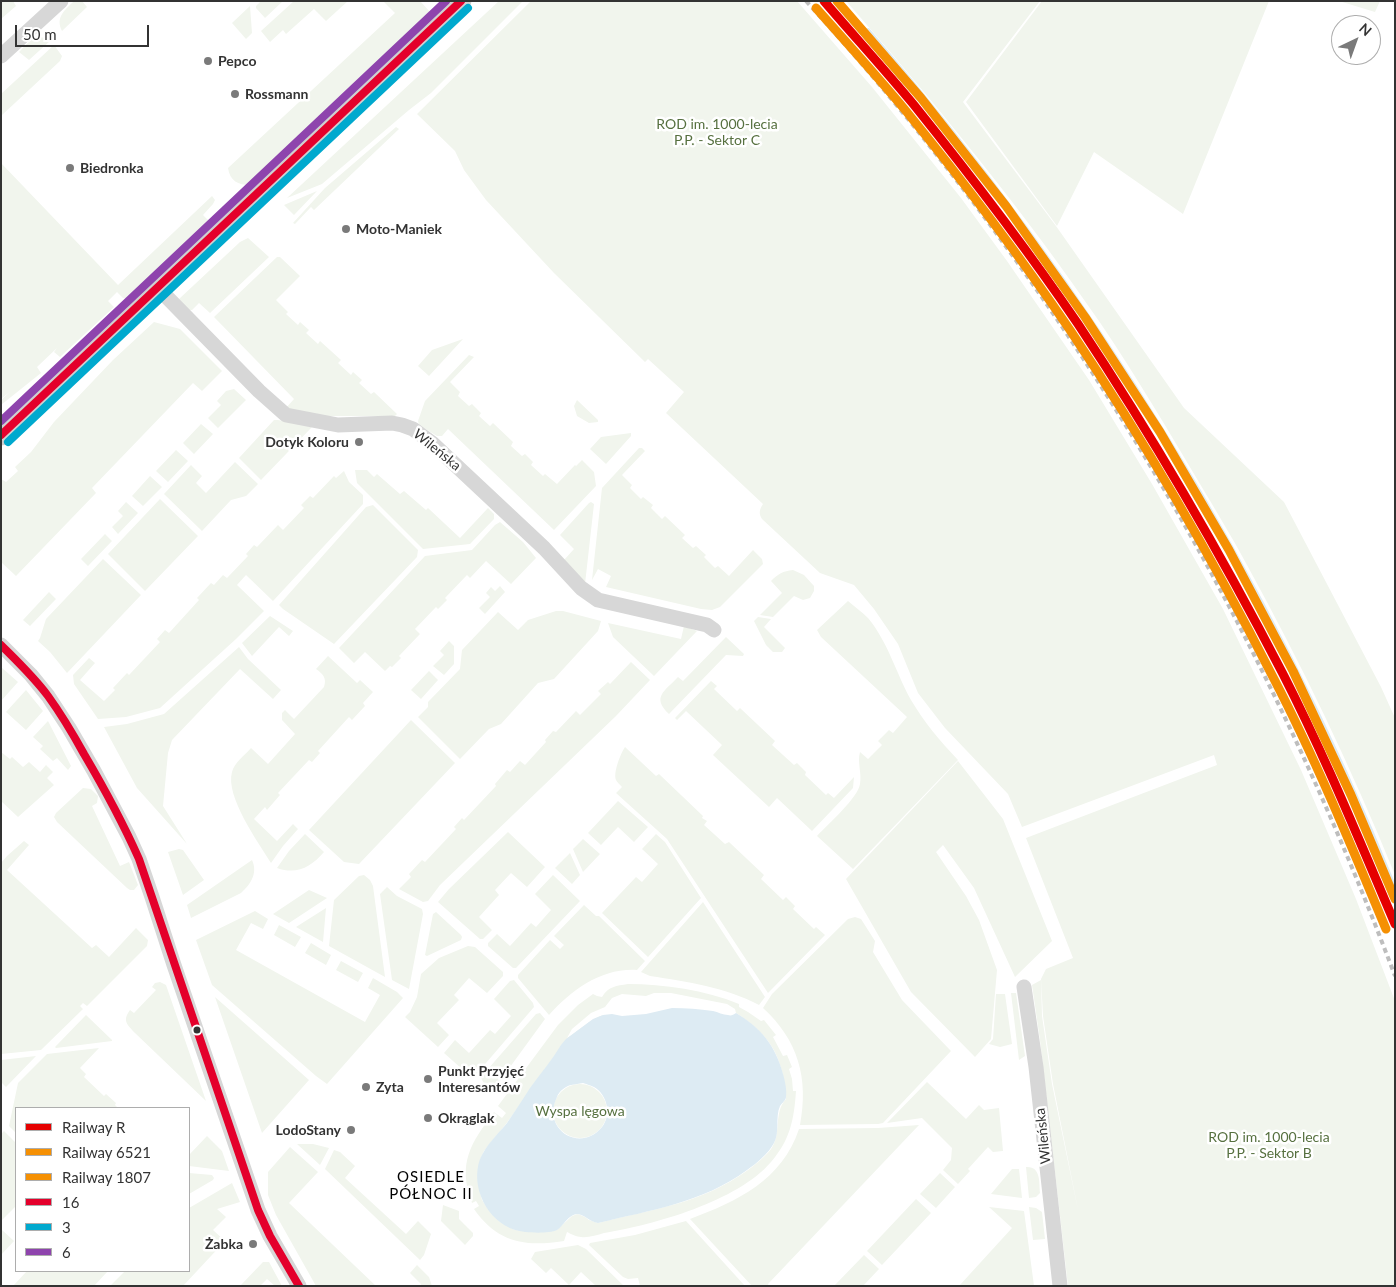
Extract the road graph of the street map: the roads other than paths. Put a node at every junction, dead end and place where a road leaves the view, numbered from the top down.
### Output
1 (61, 1) edge
2 (460, 2) edge
3 (1, 56) edge
4 (158, 288) junction
5 (1, 435) edge
6 (714, 630) dead end
7 (1, 645) edge
8 (1024, 987) dead end
9 (299, 1286) edge
10 (1060, 1286) edge

1 - 3 street
2 - 4 street
4 - 5 street
4 - 6 street, Wileńska
7 - 9 street
8 - 10 street, Wileńska

